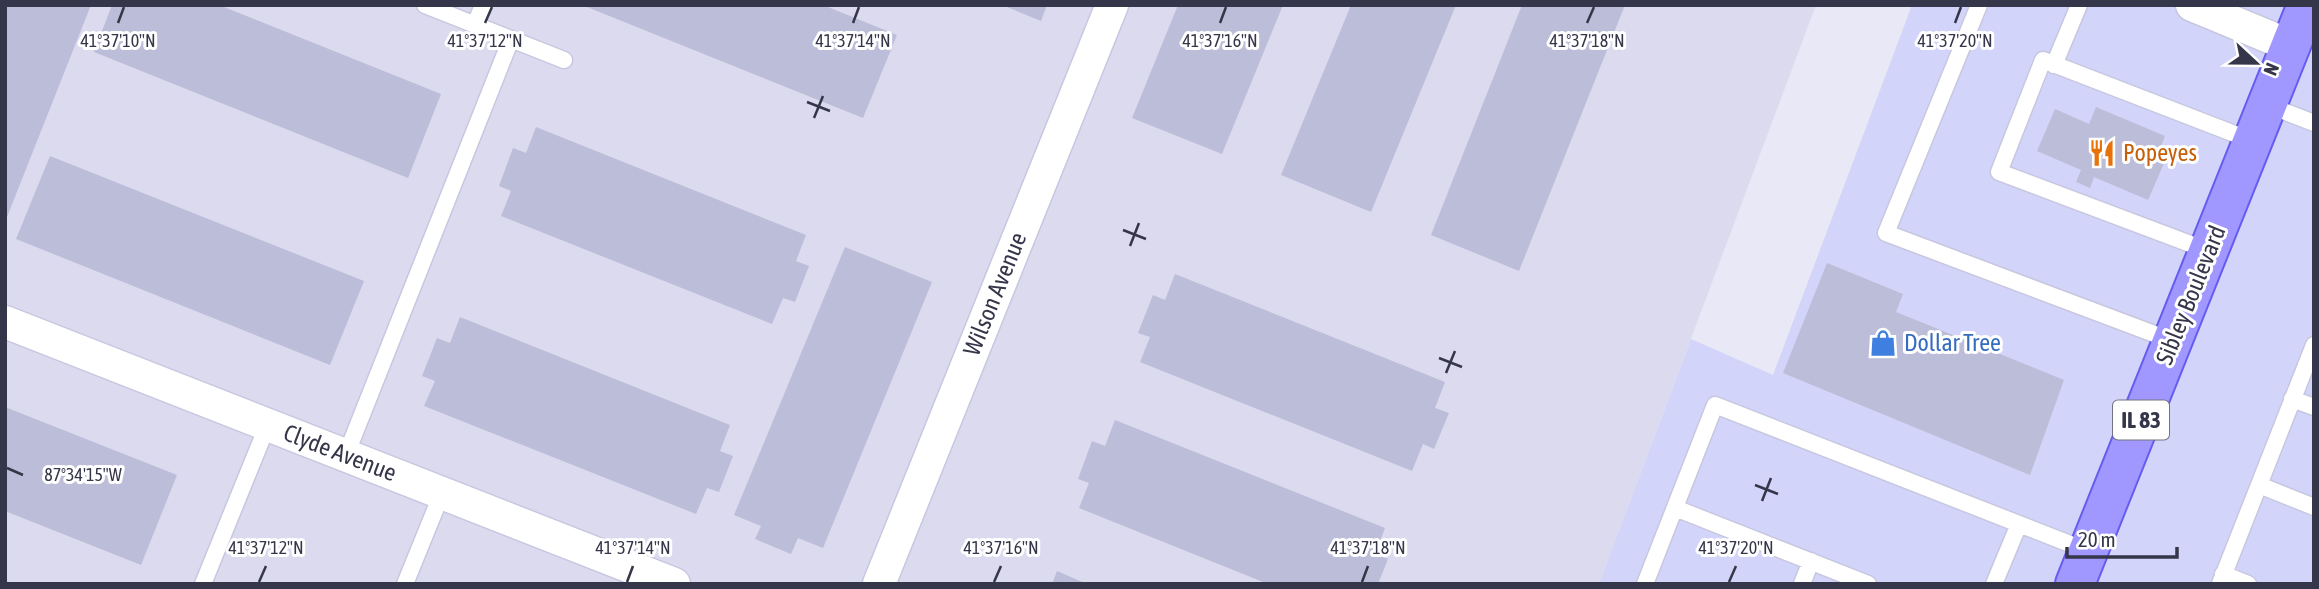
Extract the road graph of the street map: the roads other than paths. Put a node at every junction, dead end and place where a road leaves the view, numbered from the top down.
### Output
1 (425, 5) edge
2 (483, 5) edge
3 (1112, 5) edge
4 (1979, 5) edge
5 (2079, 5) edge
6 (2192, 5) edge
7 (2311, 6) edge
8 (475, 25) junction
9 (511, 39) junction
10 (2291, 46) junction
11 (564, 60) dead end
12 (2054, 65) junction
13 (2268, 105) junction
14 (2314, 123) edge
15 (2253, 141) junction
16 (2209, 251) junction
17 (5, 322) edge
18 (2173, 341) junction
19 (2314, 345) edge
20 (2292, 399) junction
21 (2314, 407) edge
22 (268, 424) junction
23 (346, 455) junction
24 (2259, 485) junction
25 (442, 493) junction
26 (2314, 507) edge
27 (1675, 508) junction
28 (2020, 524) junction
29 (1811, 561) junction
30 (2082, 568) edge
31 (2222, 579) edge
32 (203, 584) edge
33 (405, 584) edge
34 (674, 584) edge
35 (879, 584) edge
36 (1645, 584) edge
37 (1802, 584) edge
38 (1868, 584) edge
39 (1994, 584) edge
40 (2248, 584) edge

1 - 8 lane
2 - 8 lane
3 - 35 street, Wilson Avenue
4 - 18 lane
5 - 12 lane
6 - 10 street
7 - 10 main road, Sibley Boulevard / IL 83
8 - 9 lane
9 - 11 lane
9 - 23 lane
10 - 13 main road, Sibley Boulevard / IL 83
12 - 15 lane
12 - 16 lane
13 - 14 lane
13 - 15 main road, Sibley Boulevard / IL 83
15 - 16 main road, Sibley Boulevard / IL 83
16 - 18 main road, Sibley Boulevard / IL 83
17 - 22 street, Clyde Avenue
18 - 30 main road, Sibley Boulevard / IL 83
19 - 20 lane
20 - 21 lane
20 - 24 lane
22 - 23 street, Clyde Avenue
22 - 32 lane
23 - 25 street, Clyde Avenue
24 - 26 lane
24 - 31 lane
25 - 33 lane
25 - 34 street, Clyde Avenue
27 - 28 lane
27 - 29 lane
27 - 36 lane
28 - 30 lane
28 - 39 lane
29 - 37 lane
29 - 38 lane
31 - 40 lane

